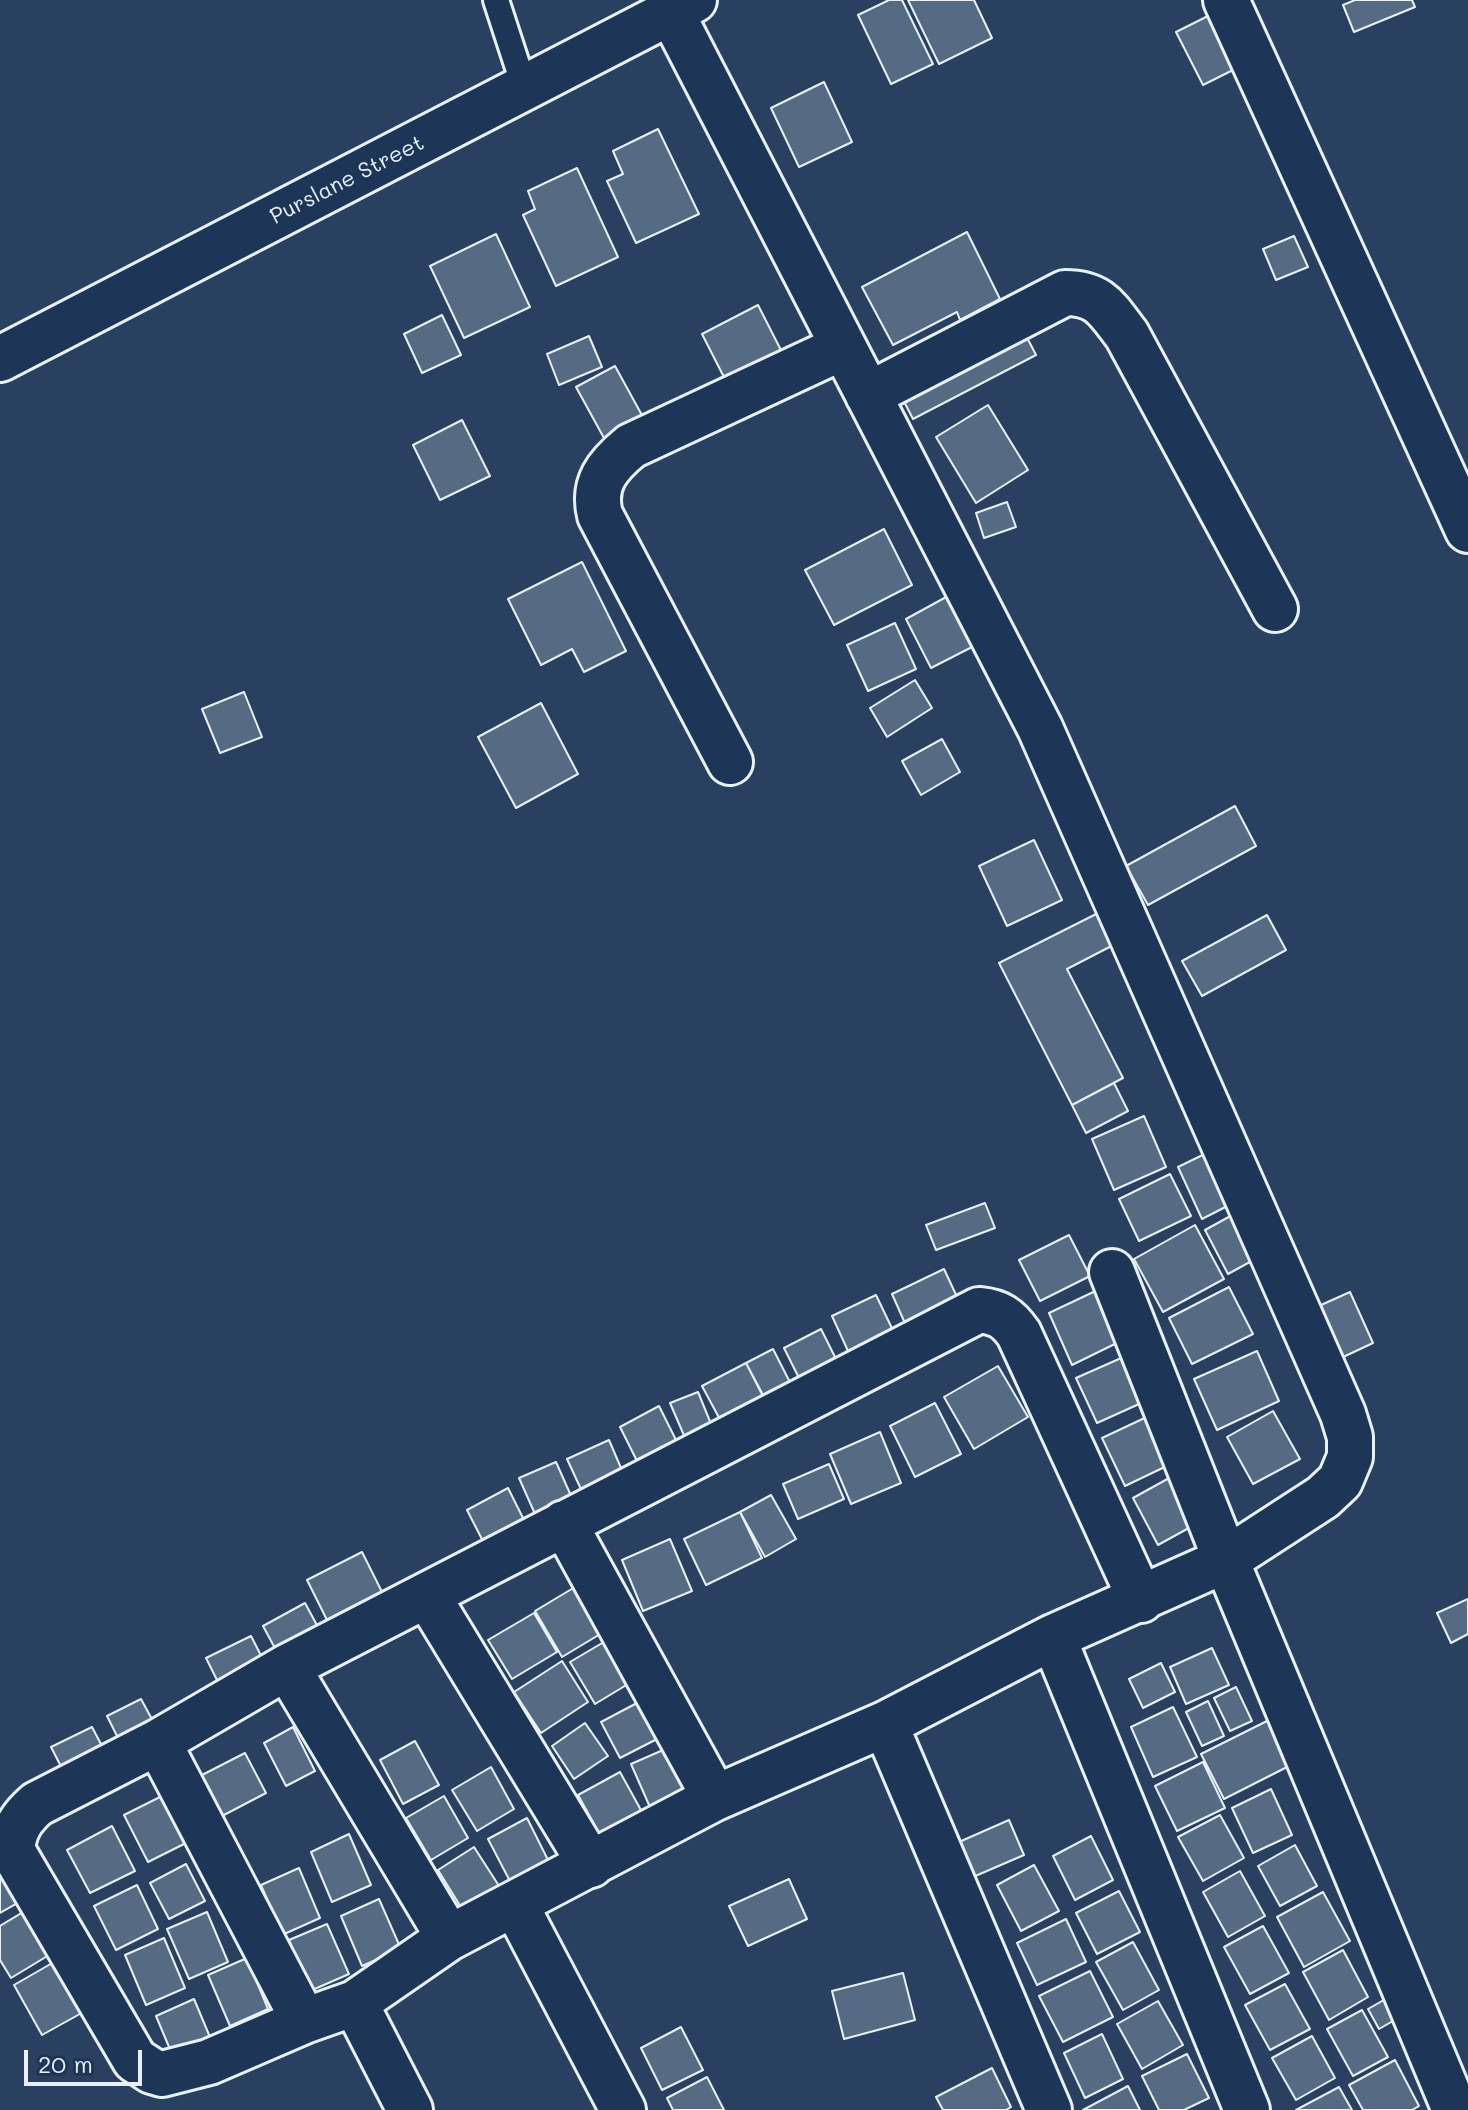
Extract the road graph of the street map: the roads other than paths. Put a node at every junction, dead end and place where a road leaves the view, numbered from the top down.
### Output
1 (496, 0) edge
2 (1226, 0) edge
3 (683, 6) edge
4 (525, 89) junction
5 (843, 347) junction
6 (0, 359) edge
7 (868, 395) junction
8 (1468, 530) edge
9 (1275, 609) dead end
10 (730, 762) dead end
11 (1112, 1272) dead end
12 (564, 1523) junction
13 (1226, 1560) junction
14 (427, 1595) junction
15 (1141, 1600) junction
16 (1053, 1637) junction
17 (287, 1667) junction
18 (885, 1724) junction
19 (158, 1742) junction
20 (715, 1798) junction
21 (591, 1865) junction
22 (515, 1904) junction
23 (449, 1938) junction
24 (355, 2003) junction
25 (304, 2021) junction
26 (410, 2110) edge
27 (623, 2110) edge
28 (1049, 2110) edge
29 (1247, 2110) edge
30 (1455, 2110) edge

1 - 4 lane
2 - 8 street
3 - 4 street, Purslane Street
3 - 5 street
4 - 6 street, Purslane Street
5 - 7 street
5 - 10 street
7 - 9 street
7 - 13 street
11 - 13 street
12 - 14 street
12 - 15 street
12 - 20 street
13 - 15 street
13 - 30 street
14 - 17 street
14 - 21 street
15 - 16 street
16 - 18 street
16 - 29 street
17 - 19 street
17 - 23 street
18 - 20 street
18 - 28 street
19 - 25 street
19 - 25 street
20 - 21 street
21 - 22 street
22 - 23 street
22 - 27 street
23 - 24 street
24 - 25 street
24 - 26 street

